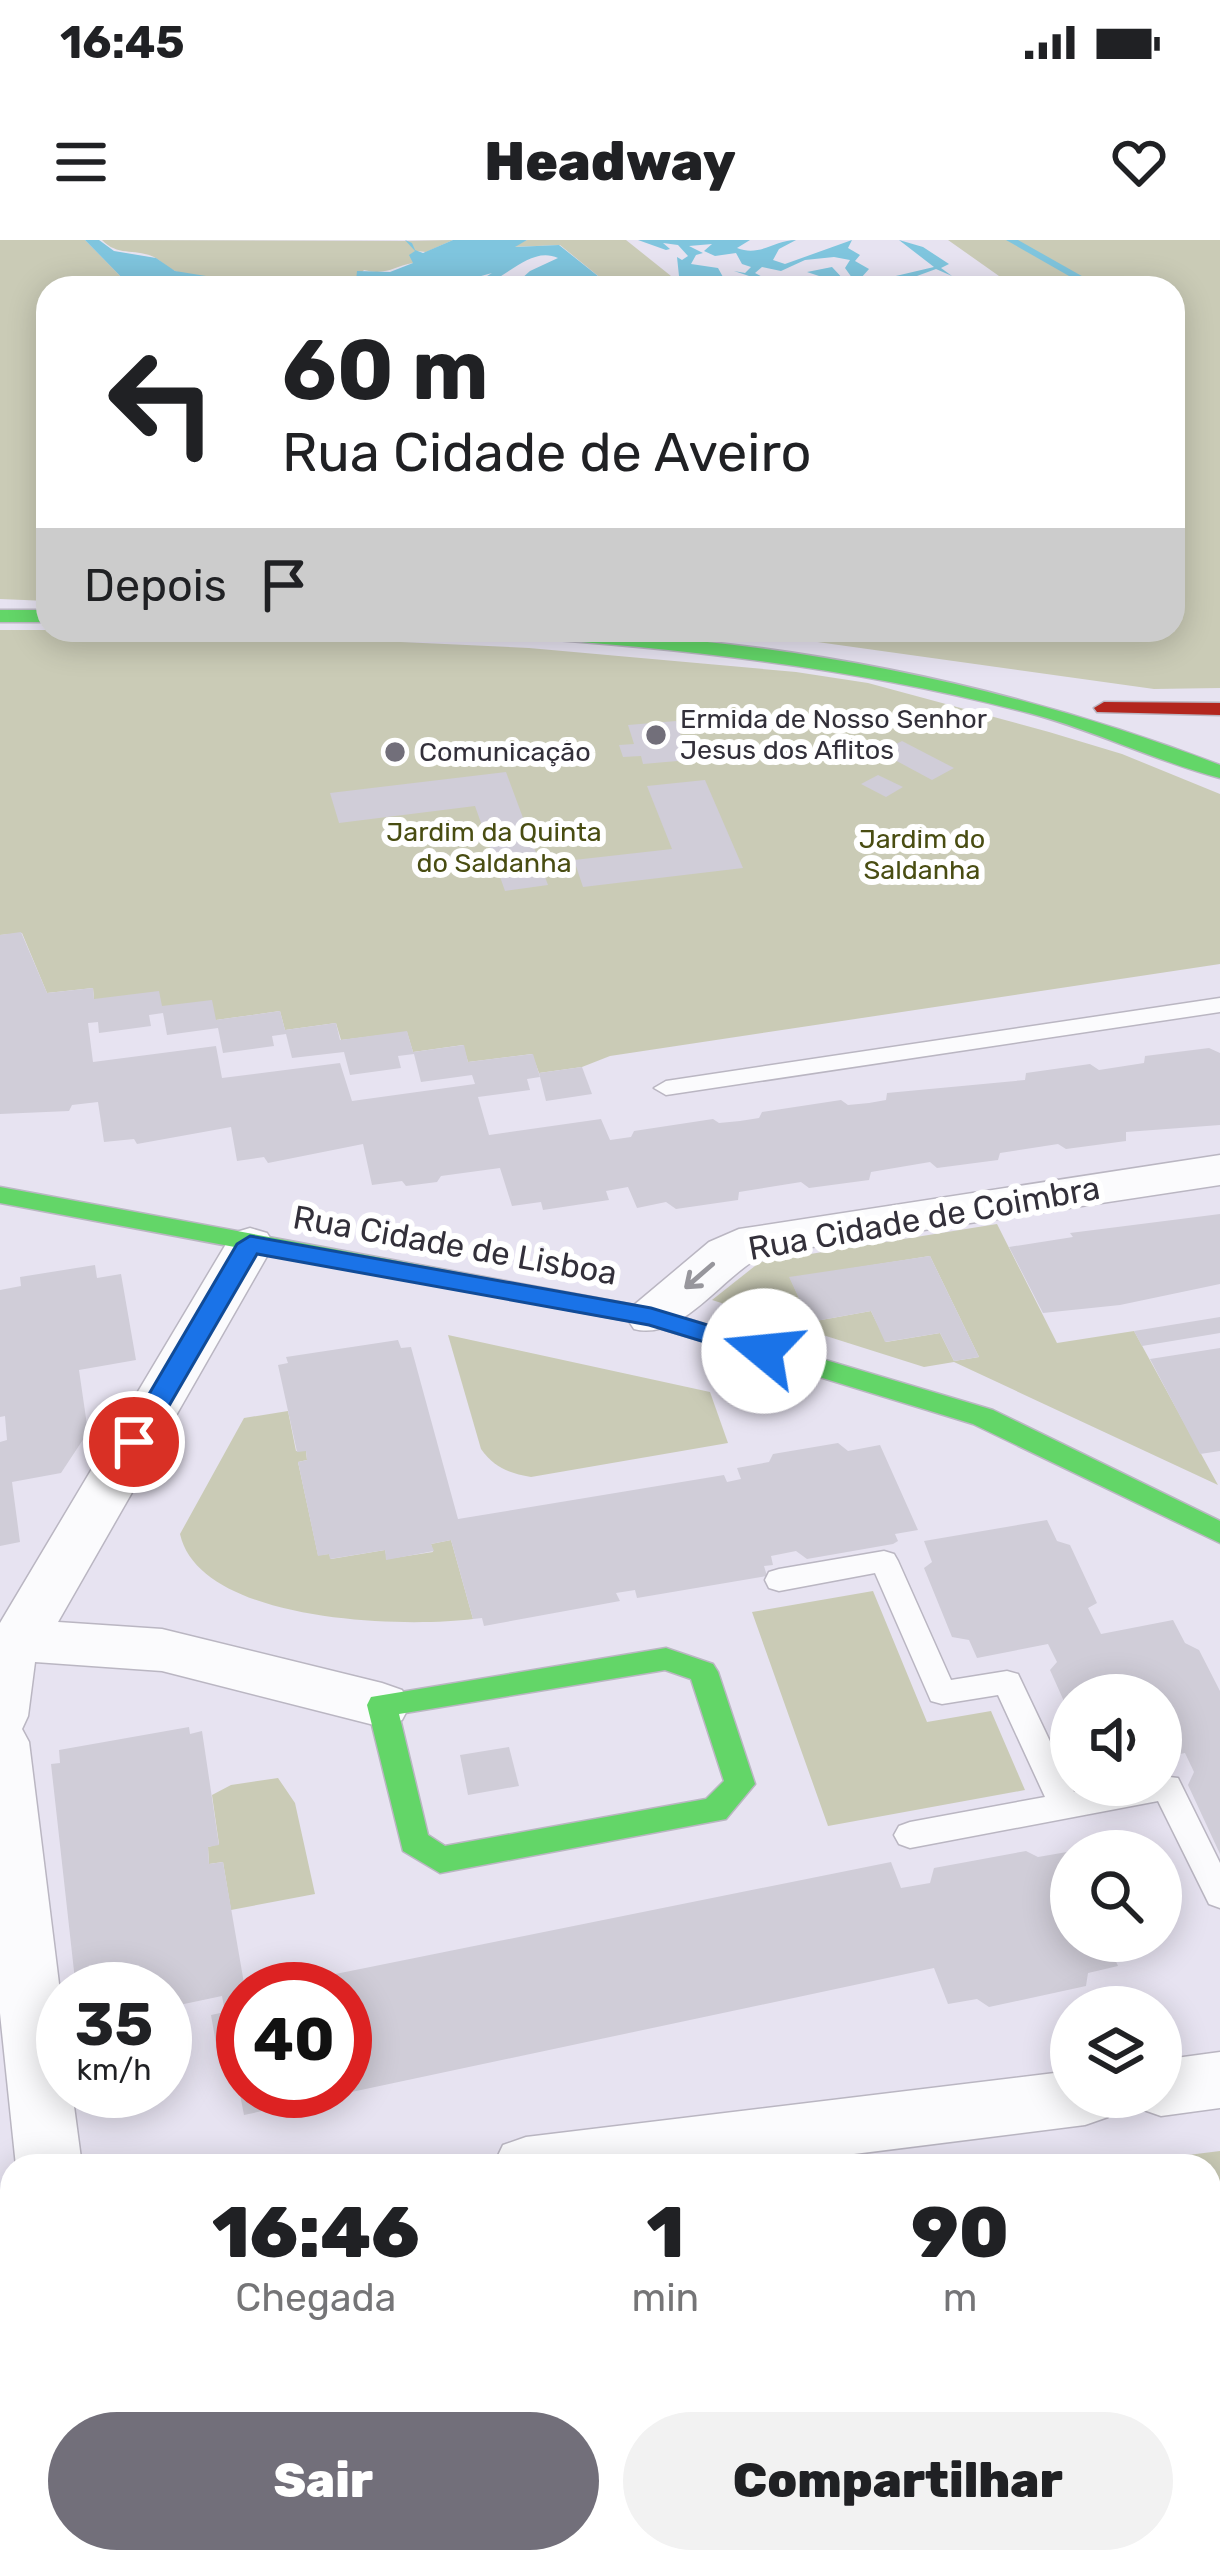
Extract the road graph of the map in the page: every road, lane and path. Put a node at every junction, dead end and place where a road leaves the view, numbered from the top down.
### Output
1 (0, 616) edge
2 (36, 616) edge
3 (643, 642) edge
4 (1042, 707) junction
5 (1220, 709) edge
6 (1220, 772) edge
7 (1220, 1005) edge
8 (666, 1088) dead end
9 (1220, 1170) edge
10 (0, 1195) edge
11 (250, 1244) junction
12 (651, 1317) junction
13 (1220, 1533) edge
14 (779, 1580) dead end
15 (9, 1642) edge
16 (382, 1705) junction
17 (0, 1716) edge
18 (0, 1742) edge
19 (1050, 1774) edge
20 (1065, 1806) edge
21 (1177, 1806) edge
22 (910, 1835) dead end
23 (1220, 1895) edge
24 (1220, 2080) edge
25 (1182, 2085) edge
26 (1050, 2101) edge
27 (48, 2154) edge
28 (623, 2154) edge

1 - 2 street
3 - 4 street
4 - 5 street
4 - 6 street
7 - 8 lane
9 -> 12 street, Rua Cidade de Coimbra
10 - 11 street, Rua Cidade de Lisboa
11 - 12 street, Rua Cidade de Lisboa
11 - 15 street
12 - 13 street, Rua Cidade de Lisboa
14 - 19 lane
15 - 16 street
15 - 17 street
16 - 16 street
18 - 27 street
20 - 22 lane
21 - 23 lane
24 - 25 street
26 - 28 street

